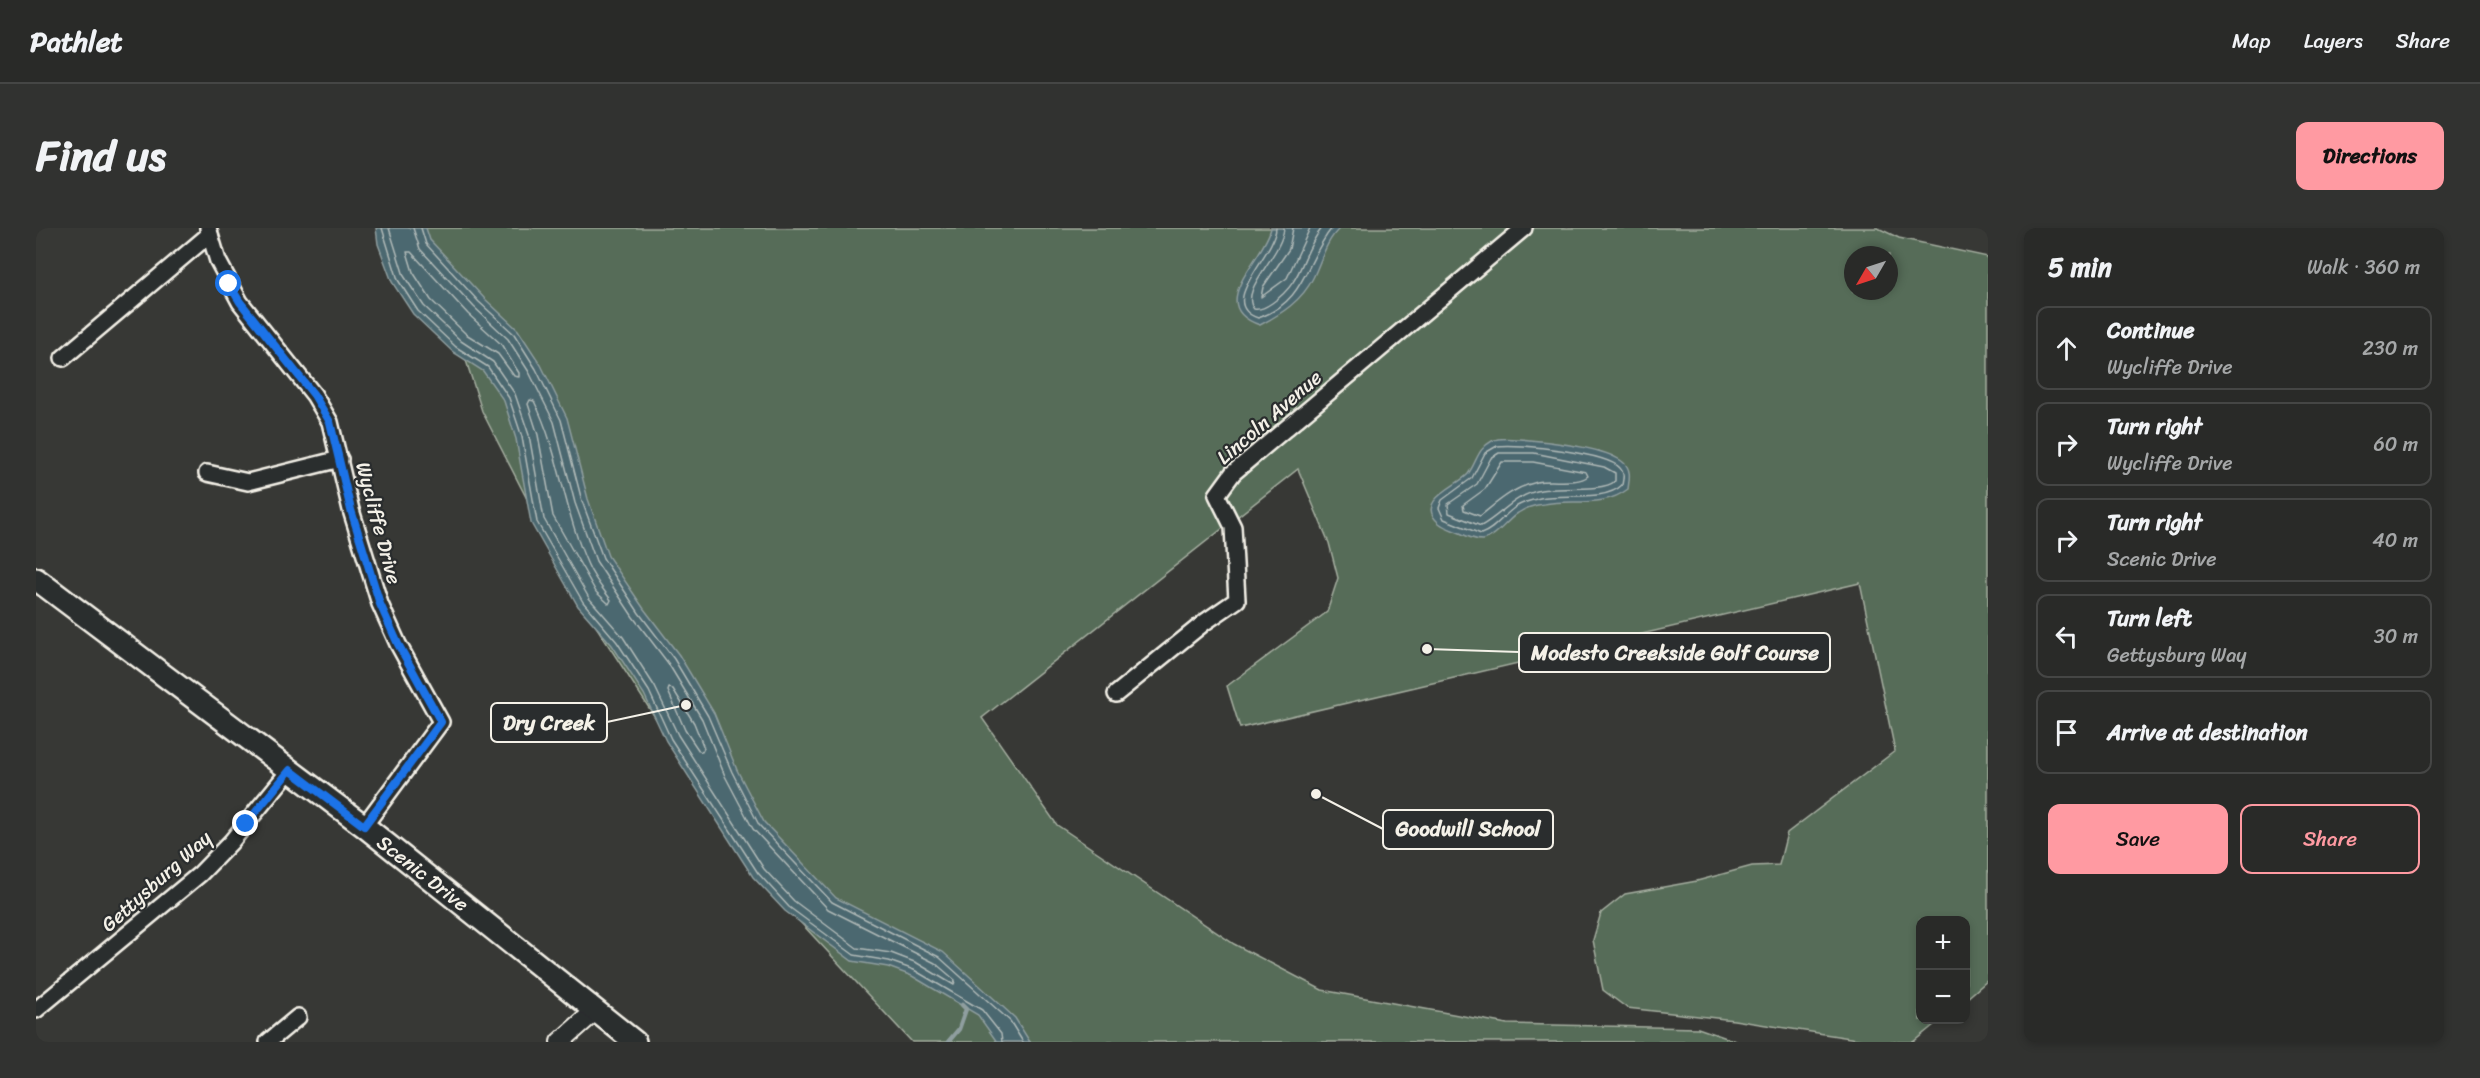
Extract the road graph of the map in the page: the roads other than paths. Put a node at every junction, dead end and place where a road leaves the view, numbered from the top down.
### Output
1 (1524, 228) edge
2 (209, 231) edge
3 (63, 358) dead end
4 (340, 459) junction
5 (207, 473) dead end
6 (36, 579) edge
7 (1116, 694) dead end
8 (290, 770) junction
9 (364, 826) junction
10 (36, 1010) edge
11 (596, 1010) junction
12 (298, 1017) dead end
13 (268, 1042) edge
14 (560, 1042) edge
15 (634, 1042) edge

1 - 7 street, Lincoln Avenue
2 - 3 street
2 - 4 street, Wycliffe Drive
4 - 5 street
4 - 9 street, Wycliffe Drive
6 - 8 main road, Scenic Drive
8 - 9 main road, Scenic Drive
8 - 10 street, Gettysburg Way
9 - 11 main road, Scenic Drive
11 - 14 street
11 - 15 main road, Scenic Drive
12 - 13 street

